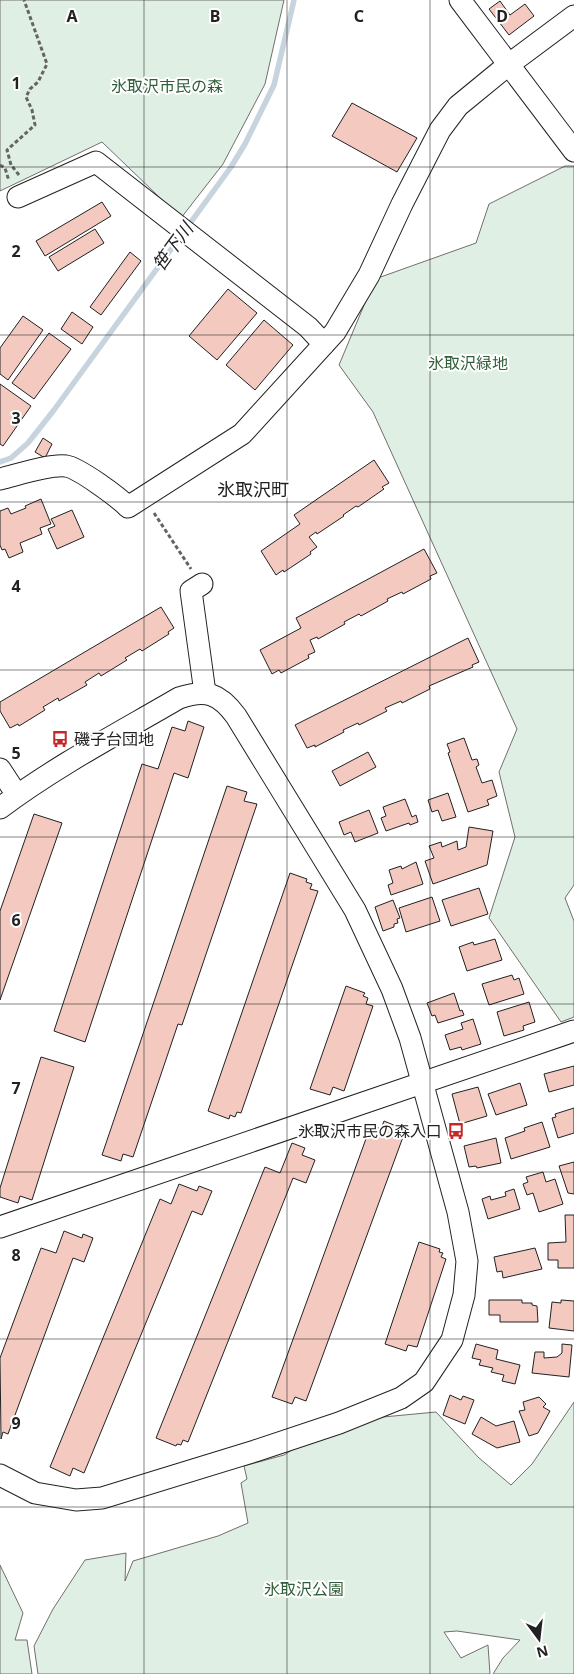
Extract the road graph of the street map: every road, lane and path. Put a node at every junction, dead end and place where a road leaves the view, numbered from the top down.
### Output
1 (24, 0) edge
2 (460, 0) edge
3 (574, 16) edge
4 (508, 65) junction
5 (574, 151) edge
6 (0, 165) edge
7 (15, 188) junction
8 (324, 344) junction
9 (0, 479) edge
10 (144, 498) junction
11 (202, 584) joint
12 (205, 693) junction
13 (0, 768) edge
14 (17, 795) junction
15 (0, 808) edge
16 (574, 1031) edge
17 (422, 1082) junction
18 (0, 1227) edge
19 (0, 1475) edge

1 - 7 path
2 - 4 street
3 - 4 street
4 - 5 street
4 - 8 street
6 - 7 path
7 - 8 street
8 - 10 street
9 - 10 street
10 - 11 path
11 - 12 street
12 - 14 street
12 - 17 street
13 - 14 street
14 - 15 street
16 - 17 street
17 - 18 street
17 - 19 street

